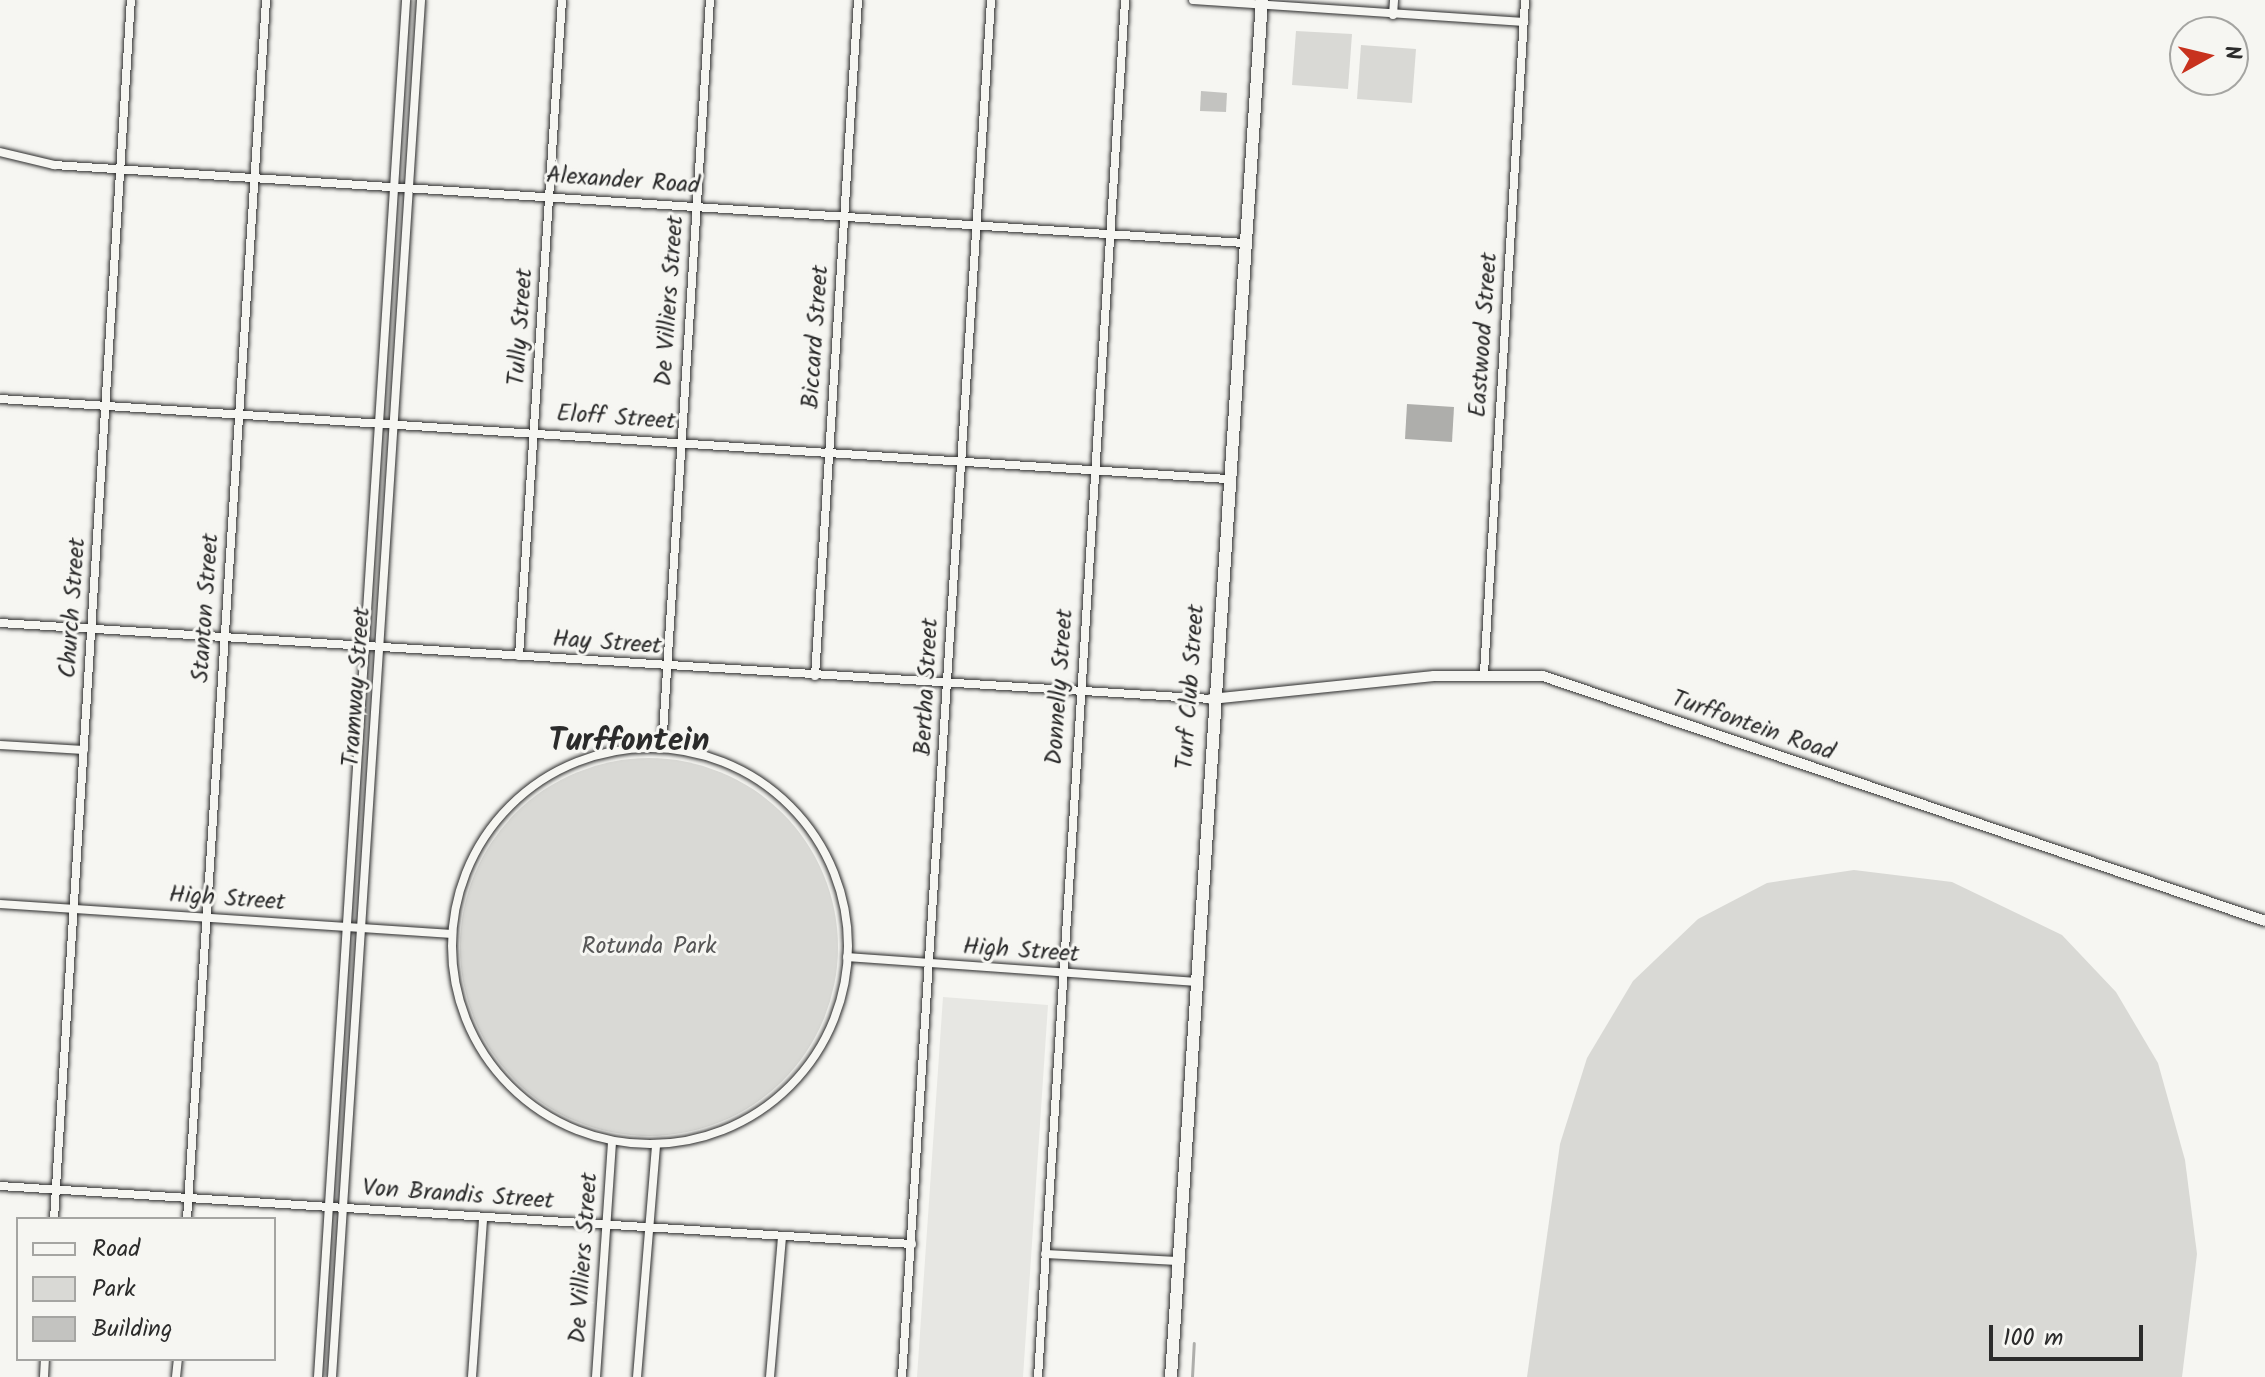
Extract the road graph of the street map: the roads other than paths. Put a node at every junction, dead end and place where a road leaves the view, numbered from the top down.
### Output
1 (131, 0) edge
2 (266, 0) edge
3 (406, 0) edge
4 (421, 0) edge
5 (562, 0) edge
6 (710, 0) edge
7 (858, 0) edge
8 (991, 0) edge
9 (1125, 0) edge
10 (1193, 0) edge
11 (1394, 0) edge
12 (1525, 0) edge
13 (1262, 2) edge
14 (1393, 15) junction
15 (1524, 22) junction
16 (402, 67) junction
17 (418, 68) junction
18 (0, 152) edge
19 (121, 168) junction
20 (254, 177) junction
21 (395, 187) junction
22 (410, 188) junction
23 (549, 196) junction
24 (697, 205) junction
25 (844, 216) junction
26 (977, 225) junction
27 (1110, 233) junction
28 (1245, 243) junction
29 (0, 399) edge
30 (106, 405) junction
31 (238, 415) junction
32 (379, 424) junction
33 (394, 424) junction
34 (534, 432) junction
35 (681, 444) junction
36 (829, 453) junction
37 (962, 462) junction
38 (1095, 470) junction
39 (1228, 479) junction
40 (372, 538) junction
41 (387, 539) junction
42 (0, 623) edge
43 (91, 628) junction
44 (224, 639) junction
45 (365, 646) junction
46 (380, 647) junction
47 (519, 656) junction
48 (667, 667) junction
49 (1484, 673) junction
50 (815, 676) junction
51 (947, 685) junction
52 (1080, 693) junction
53 (1211, 699) junction
54 (0, 745) edge
55 (662, 748) junction
56 (84, 750) junction
57 (355, 794) junction
58 (370, 795) junction
59 (0, 904) edge
60 (73, 909) junction
61 (206, 917) junction
62 (2265, 921) edge
63 (347, 926) junction
64 (360, 927) junction
65 (452, 934) junction
66 (847, 957) junction
67 (930, 966) junction
68 (1062, 973) junction
69 (1193, 982) junction
70 (341, 1012) junction
71 (356, 1013) junction
72 (337, 1065) junction
73 (352, 1067) junction
74 (612, 1142) junction
75 (656, 1145) junction
76 (0, 1186) edge
77 (56, 1189) junction
78 (188, 1199) junction
79 (327, 1207) junction
80 (343, 1208) junction
81 (54, 1217) edge
82 (187, 1217) edge
83 (483, 1218) junction
84 (606, 1224) junction
85 (649, 1226) junction
86 (782, 1237) junction
87 (912, 1244) junction
88 (1045, 1254) junction
89 (1178, 1261) junction
90 (321, 1320) junction
91 (336, 1321) junction
92 (318, 1377) edge
93 (332, 1377) edge
94 (472, 1377) edge
95 (596, 1377) edge
96 (637, 1377) edge
97 (770, 1377) edge
98 (902, 1377) edge
99 (1038, 1377) edge
100 (1171, 1377) edge

1 - 19 street, Church Street
2 - 20 street, Stanton Street
3 - 16 street, Tramway Street
4 - 17 street, Tramway Street
5 - 23 street, Tully Street
6 - 24 street, De Villiers Street
7 - 25 street, Biccard Street
8 - 26 street, Bertha Street
9 - 27 street, Donnelly Street
10 - 13 street
11 - 14 street
12 - 15 street, Eastwood Street
13 - 14 street
13 - 28 main road, Turf Club Street
14 - 15 street
15 - 49 street, Eastwood Street
16 - 17 street
16 - 21 street, Tramway Street
17 - 22 street, Tramway Street
18 - 19 street, Alexander Road
19 - 20 street, Alexander Road
19 - 30 street, Church Street
20 - 21 street, Alexander Road
20 - 31 street, Stanton Street
21 - 22 street, Alexander Road
21 - 32 street, Tramway Street
22 - 23 street, Alexander Road
22 - 33 street, Tramway Street
23 - 24 street, Alexander Road
23 - 34 street, Tully Street
24 - 25 street, Alexander Road
24 - 35 street, De Villiers Street
25 - 26 street, Alexander Road
25 - 36 street, Biccard Street
26 - 27 street, Alexander Road
26 - 37 street, Bertha Street
27 - 28 street, Alexander Road
27 - 38 street, Donnelly Street
28 - 39 main road, Turf Club Street
29 - 30 street, Eloff Street
30 - 31 street, Eloff Street
30 - 43 street, Church Street
31 - 32 street, Eloff Street
31 - 44 street, Stanton Street
32 - 33 street, Eloff Street
32 - 40 street, Tramway Street
33 - 34 street, Eloff Street
33 - 41 street, Tramway Street
34 - 35 street, Eloff Street
34 - 47 street, Tully Street
35 - 36 street, Eloff Street
35 - 48 street, De Villiers Street
36 - 37 street, Eloff Street
36 - 50 street, Biccard Street
37 - 38 street, Eloff Street
37 - 51 street, Bertha Street
38 - 39 street, Eloff Street
38 - 52 street, Donnelly Street
39 - 53 main road, Turf Club Street
40 - 41 street
40 - 45 street, Tramway Street
41 - 46 street, Tramway Street
42 - 43 street, Hay Street
43 - 44 street, Hay Street
43 - 56 street, Church Street
44 - 45 street, Hay Street
44 - 61 street, Stanton Street
45 - 46 street, Hay Street
45 - 57 street, Tramway Street
46 - 47 street, Hay Street
46 - 58 street, Tramway Street
47 - 48 street, Hay Street
48 - 50 street, Hay Street
48 - 55 street, De Villiers Street
49 - 53 street, Turffontein Road
49 - 62 street, Turffontein Road
50 - 51 street, Hay Street
51 - 52 street, Hay Street
51 - 67 street, Bertha Street
52 - 53 street, Hay Street
52 - 68 street, Donnelly Street
53 - 69 main road, Turf Club Street
54 - 56 street
55 - 65 street
55 - 66 street
56 - 60 street, Church Street
57 - 58 street
57 - 63 street, Tramway Street
58 - 64 street, Tramway Street
59 - 60 street, High Street
60 - 61 street, High Street
60 - 77 street, Church Street
61 - 63 street, High Street
61 - 78 street, Stanton Street
63 - 64 street, High Street
63 - 70 street, Tramway Street
64 - 65 street, High Street
64 - 71 street, Tramway Street
65 - 74 street
66 - 67 street, High Street
66 - 75 street
67 - 68 street, High Street
67 - 87 street, Bertha Street
68 - 69 street, High Street
68 - 88 street, Donnelly Street
69 - 89 main road, Turf Club Street
70 - 71 street
70 - 72 street, Tramway Street
71 - 73 street, Tramway Street
72 - 73 street
72 - 79 street, Tramway Street
73 - 80 street, Tramway Street
74 - 75 street
74 - 84 street, De Villiers Street
75 - 85 street
76 - 77 street, Von Brandis Street
77 - 78 street, Von Brandis Street
77 - 81 street, Church Street
78 - 79 street, Von Brandis Street
78 - 82 street, Stanton Street
79 - 80 street, Von Brandis Street
79 - 90 street, Tramway Street
80 - 83 street, Von Brandis Street
80 - 91 street, Tramway Street
83 - 84 street, Von Brandis Street
83 - 94 street
84 - 85 street, Von Brandis Street
84 - 95 street, De Villiers Street
85 - 86 street, Von Brandis Street
85 - 96 street
86 - 87 street, Von Brandis Street
86 - 97 street
87 - 98 street, Bertha Street
88 - 89 street
88 - 99 street, Donnelly Street
89 - 100 main road, Turf Club Street
90 - 91 street
90 - 92 street, Tramway Street
91 - 93 street, Tramway Street

